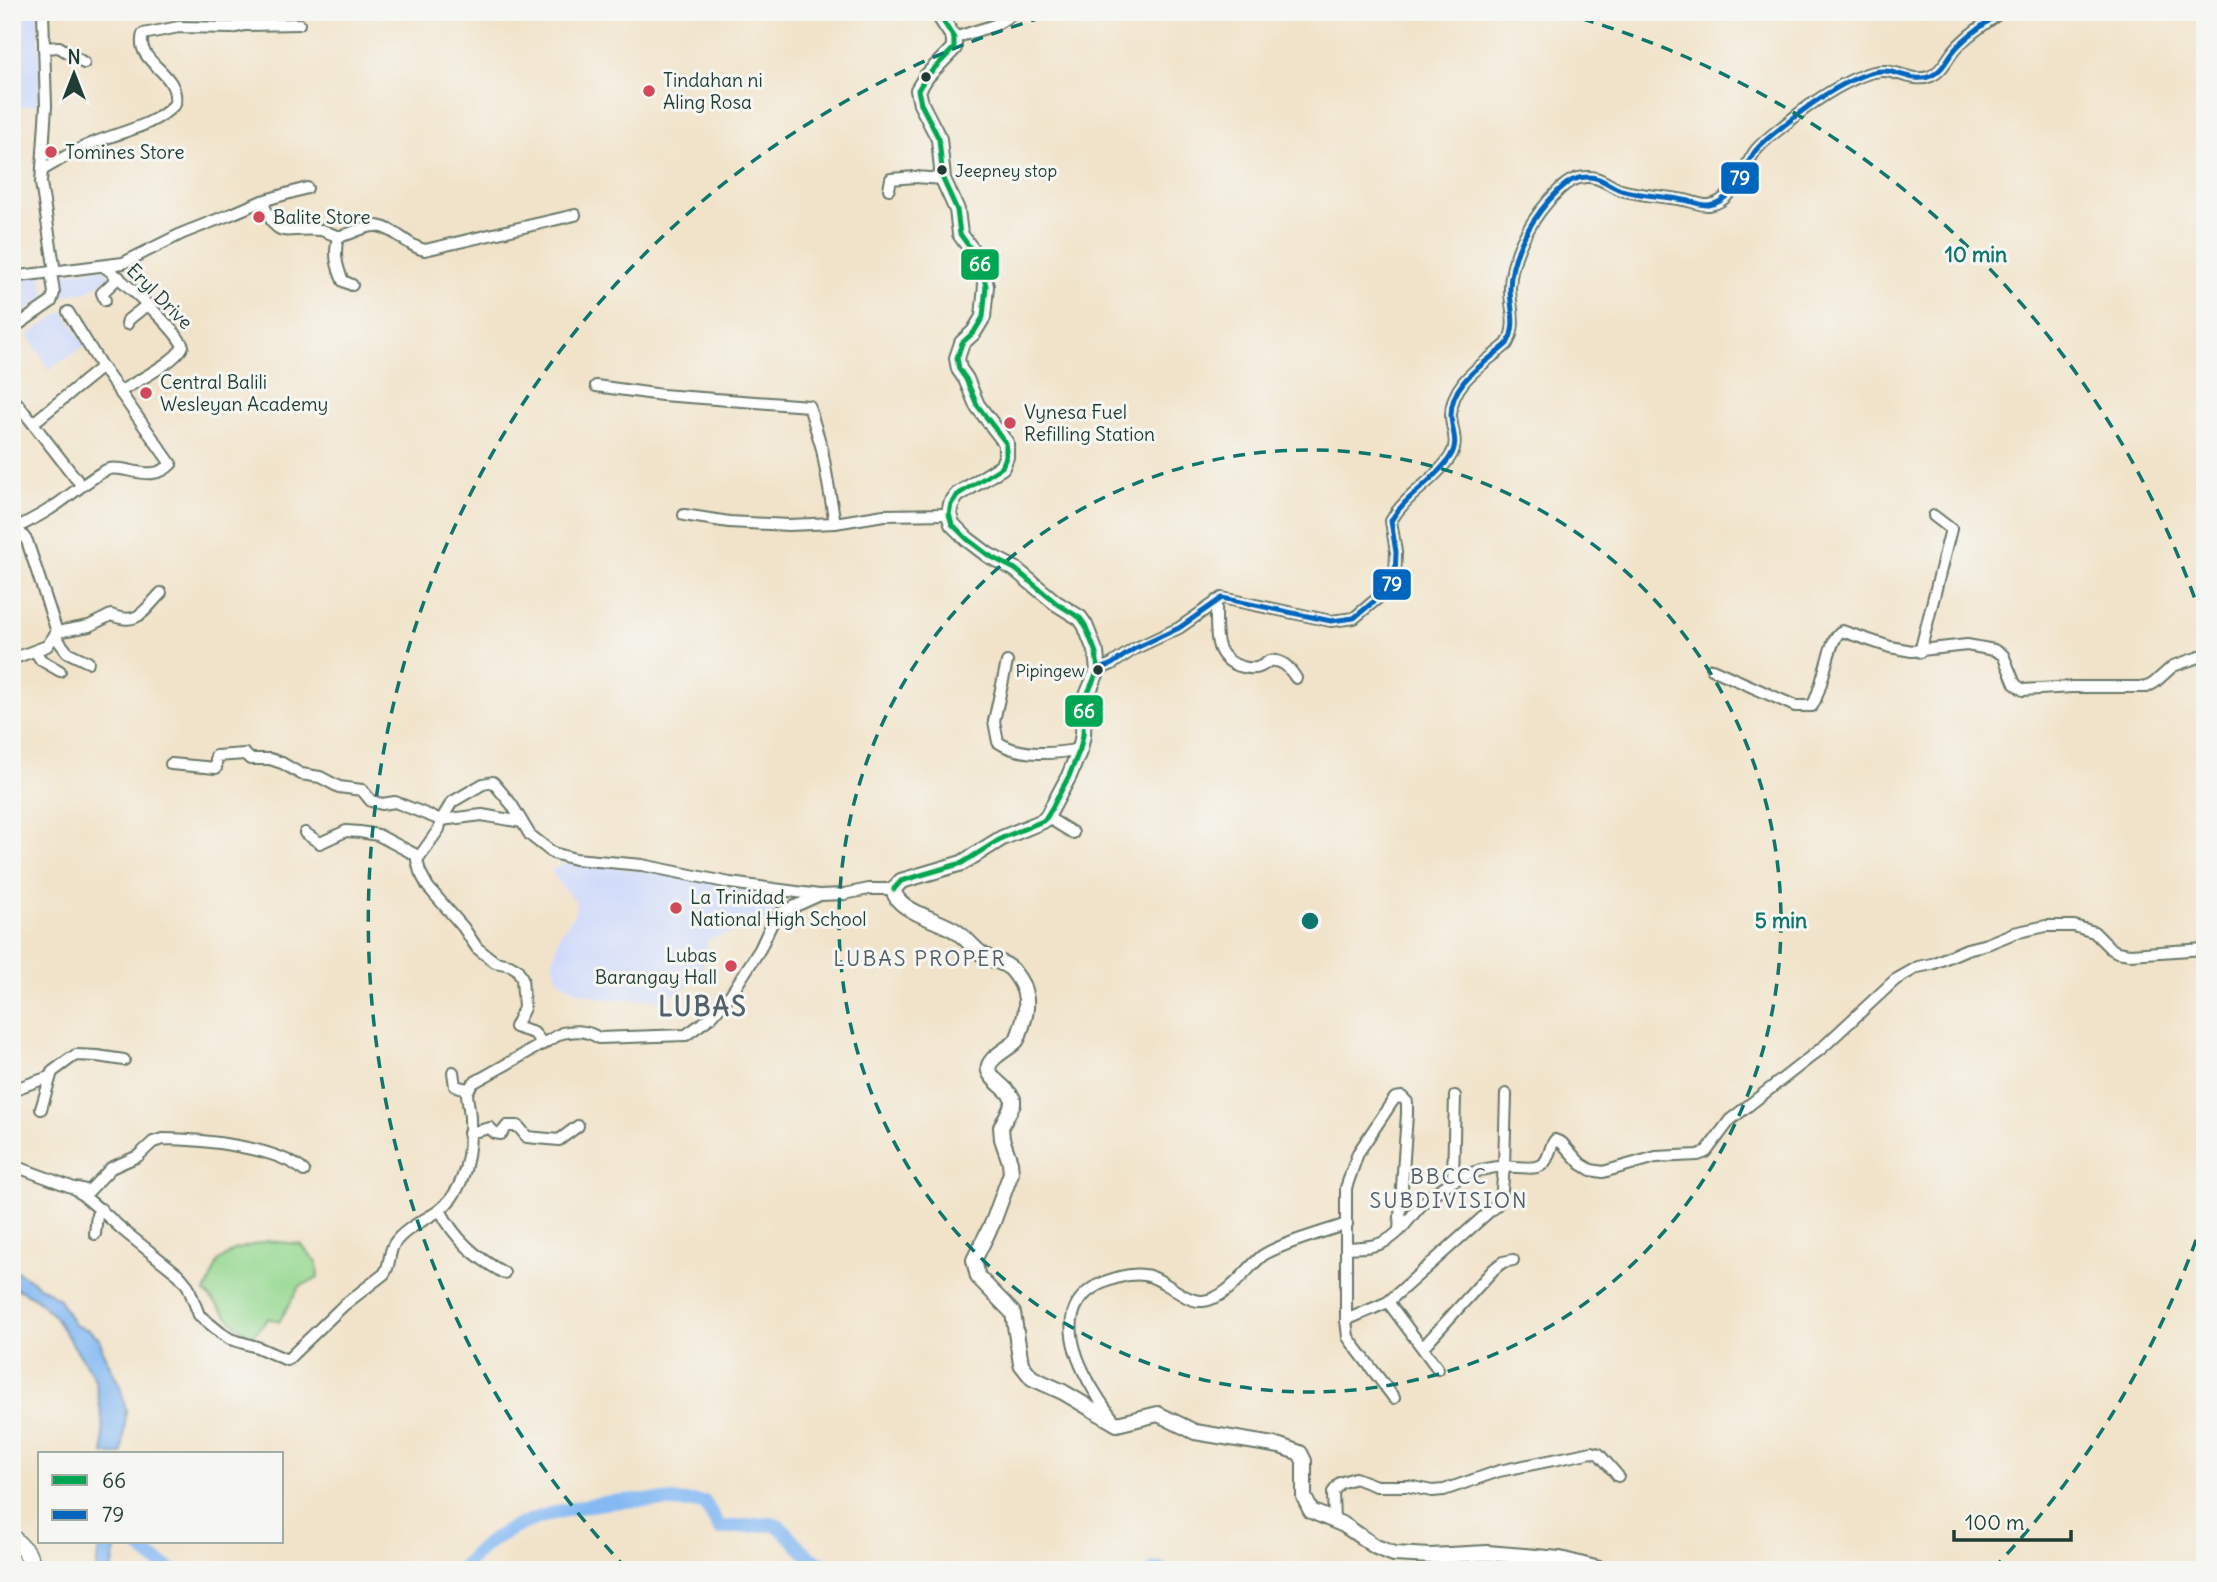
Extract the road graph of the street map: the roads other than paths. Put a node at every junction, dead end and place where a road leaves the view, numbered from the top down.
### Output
1 (43, 12) edge
2 (937, 12) edge
3 (1016, 12) edge
4 (2001, 12) edge
5 (299, 24) dead end
6 (954, 38) junction
7 (44, 48) junction
8 (84, 63) dead end
9 (42, 170) junction
10 (943, 179) junction
11 (307, 188) dead end
12 (889, 188) dead end
13 (262, 201) junction
14 (575, 215) dead end
15 (338, 237) junction
16 (103, 266) junction
17 (53, 272) junction
18 (12, 277) edge
19 (119, 277) junction
20 (352, 285) dead end
21 (105, 300) dead end
22 (147, 305) junction
23 (68, 312) dead end
24 (127, 324) dead end
25 (12, 329) edge
26 (102, 367) junction
27 (596, 386) dead end
28 (119, 392) junction
29 (17, 403) dead end
30 (33, 423) junction
31 (77, 480) dead end
32 (949, 514) junction
33 (684, 515) dead end
34 (1934, 516) dead end
35 (835, 523) junction
36 (14, 529) edge
37 (161, 593) dead end
38 (1216, 601) junction
39 (56, 634) junction
40 (35, 651) junction
41 (1920, 652) junction
42 (2205, 655) edge
43 (12, 659) edge
44 (88, 662) dead end
45 (1007, 662) dead end
46 (1712, 669) dead end
47 (1098, 670) junction
48 (60, 671) dead end
49 (1296, 678) dead end
50 (1080, 749) junction
51 (171, 764) dead end
52 (1047, 817) junction
53 (441, 820) junction
54 (522, 822) junction
55 (305, 833) dead end
56 (1073, 833) dead end
57 (418, 856) junction
58 (894, 889) junction
59 (820, 895) junction
60 (2205, 948) edge
61 (543, 1044) junction
62 (124, 1060) dead end
63 (453, 1072) dead end
64 (49, 1077) junction
65 (468, 1089) junction
66 (12, 1090) edge
67 (1506, 1094) dead end
68 (1455, 1096) dead end
69 (41, 1109) dead end
70 (578, 1126) dead end
71 (469, 1133) junction
72 (12, 1165) edge
73 (1504, 1166) junction
74 (304, 1171) dead end
75 (1453, 1181) junction
76 (74, 1188) junction
77 (101, 1209) junction
78 (440, 1210) junction
79 (1347, 1224) junction
80 (1399, 1231) junction
81 (95, 1234) dead end
82 (1347, 1248) junction
83 (1513, 1260) dead end
84 (504, 1273) dead end
85 (1388, 1302) junction
86 (1346, 1320) junction
87 (1423, 1348) junction
88 (1437, 1369) dead end
89 (1394, 1398) dead end
90 (1117, 1424) junction
91 (1618, 1476) dead end
92 (1334, 1522) junction
93 (12, 1536) edge
94 (36, 1570) edge
95 (1603, 1570) edge

1 - 7 street
2 - 6 main road
3 - 6 street
4 - 38 street
5 - 9 street
6 - 10 main road
7 - 8 street
7 - 9 street
9 - 17 street
10 - 12 street
10 - 32 main road
11 - 13 street
13 - 15 street
13 - 16 street
14 - 15 street
15 - 20 street
16 - 17 street
16 - 19 street, Eryl Drive
17 - 18 street
17 - 25 street
19 - 21 street
19 - 22 street, Eryl Drive
22 - 24 street
22 - 28 street, Eryl Drive
23 - 26 street
26 - 28 street
26 - 30 street
27 - 35 street
28 - 36 street
29 - 30 street
30 - 31 street
32 - 35 street
32 - 47 main road
33 - 35 street
34 - 41 street
36 - 39 street
37 - 39 street
38 - 47 street
38 - 49 street
39 - 40 street
39 - 44 street
40 - 43 street
40 - 48 street
41 - 42 street
41 - 46 street
45 - 50 street
47 - 50 main road
50 - 52 main road
51 - 53 street
52 - 56 street
52 - 58 main road
53 - 54 street
53 - 54 street
53 - 57 street
54 - 59 street
55 - 57 street
57 - 61 street
58 - 59 street
58 - 90 main road
59 - 61 street
60 - 73 street
61 - 65 street
62 - 64 street
63 - 65 street
64 - 66 street
64 - 69 street
65 - 71 street
67 - 73 street
68 - 75 street
70 - 71 street
71 - 78 street
72 - 76 street
73 - 75 street
73 - 85 street
74 - 76 street
75 - 80 street
76 - 77 street
77 - 78 street
77 - 81 street
78 - 84 street
79 - 80 street
79 - 82 street
79 - 90 street
80 - 82 street
82 - 86 street
83 - 87 street
85 - 86 street
85 - 87 street
86 - 89 street
87 - 88 street
90 - 92 main road
91 - 92 street
92 - 95 main road
93 - 94 highway

